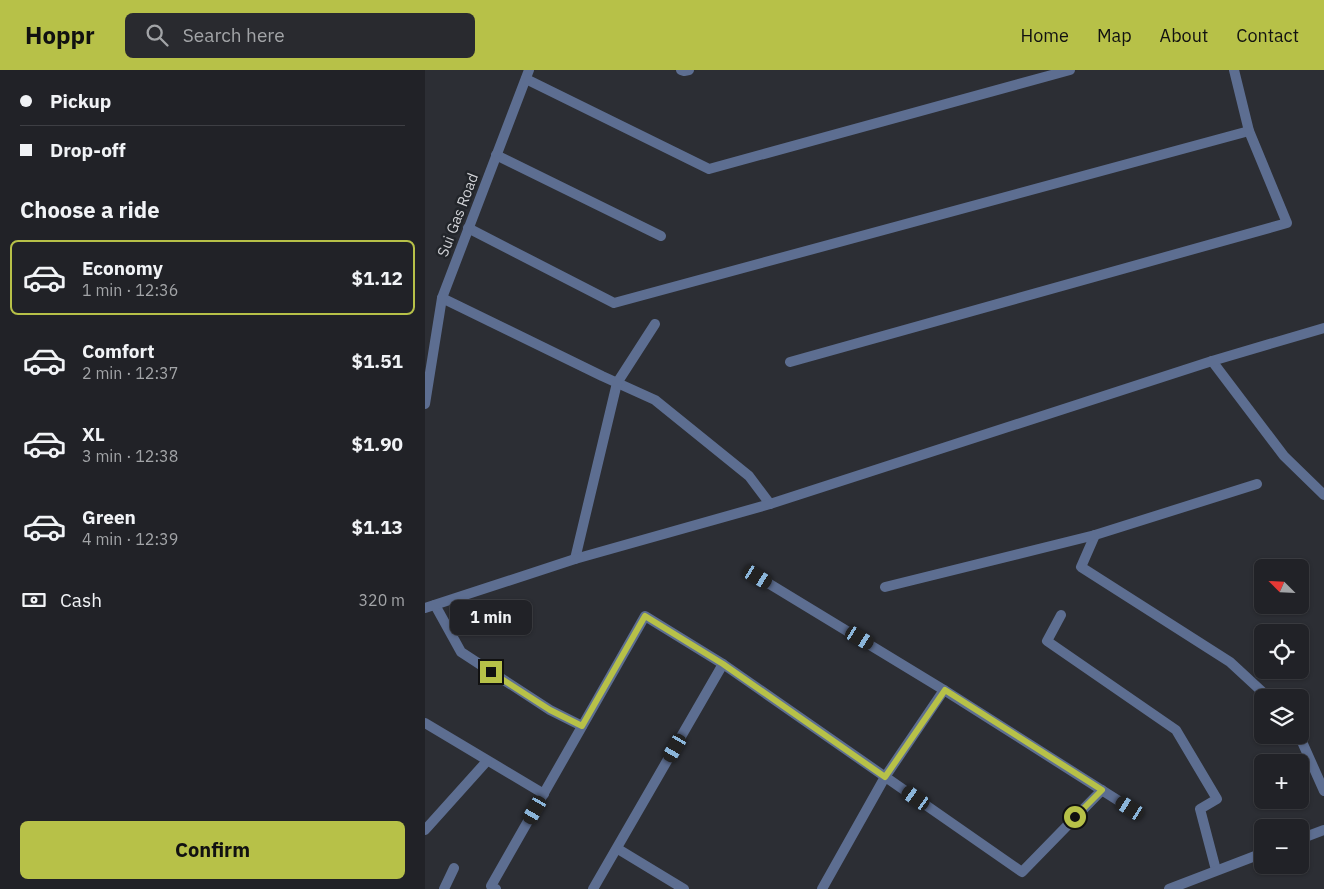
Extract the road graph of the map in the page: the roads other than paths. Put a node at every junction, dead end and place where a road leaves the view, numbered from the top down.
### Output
1 (1069, 70) edge
2 (1233, 70) edge
3 (527, 75) edge
4 (1249, 132) junction
5 (496, 155) junction
6 (469, 228) junction
7 (661, 236) dead end
8 (442, 298) junction
9 (655, 324) dead end
10 (1324, 328) edge
11 (1212, 361) junction
12 (790, 362) dead end
13 (617, 383) junction
14 (425, 404) edge
15 (1257, 484) dead end
16 (1324, 495) edge
17 (770, 504) junction
18 (1095, 535) junction
19 (575, 559) junction
20 (758, 577) dead end
21 (885, 587) dead end
22 (430, 607) edge
23 (1061, 615) dead end
24 (723, 664) junction
25 (1259, 689) edge
26 (945, 690) junction
27 (425, 723) edge
28 (582, 726) junction
29 (1303, 744) edge
30 (487, 761) junction
31 (885, 777) junction
32 (1102, 790) junction
33 (1324, 791) edge
34 (544, 794) junction
35 (1130, 808) dead end
36 (425, 830) edge
37 (1324, 830) edge
38 (1309, 836) edge
39 (618, 848) junction
40 (1254, 856) edge
41 (454, 868) dead end
42 (1217, 870) junction
43 (444, 889) edge
44 (496, 889) edge
45 (593, 889) edge
46 (684, 889) edge
47 (822, 889) edge
48 (1169, 889) edge

1 - 3 street
2 - 4 street
3 - 5 street, Sui Gas Road
4 - 6 street
4 - 12 street
5 - 6 street, Sui Gas Road
5 - 7 street
6 - 8 street, Sui Gas Road
8 - 13 street
8 - 14 street, Sui Gas Road
9 - 13 street
10 - 11 street
11 - 16 street
11 - 17 street
13 - 17 street
13 - 19 street
15 - 18 street
17 - 19 street
18 - 21 street
18 - 25 street
19 - 22 street
20 - 26 street
22 - 28 street
23 - 42 street
24 - 28 street
24 - 31 street
24 - 39 street
26 - 31 street
26 - 32 street
27 - 30 street
28 - 34 street
29 - 33 street
30 - 34 street
30 - 36 street
31 - 32 street
31 - 47 street
32 - 35 street
34 - 44 street
37 - 38 street
39 - 45 street
39 - 46 street
40 - 42 street
41 - 43 street
42 - 48 street

